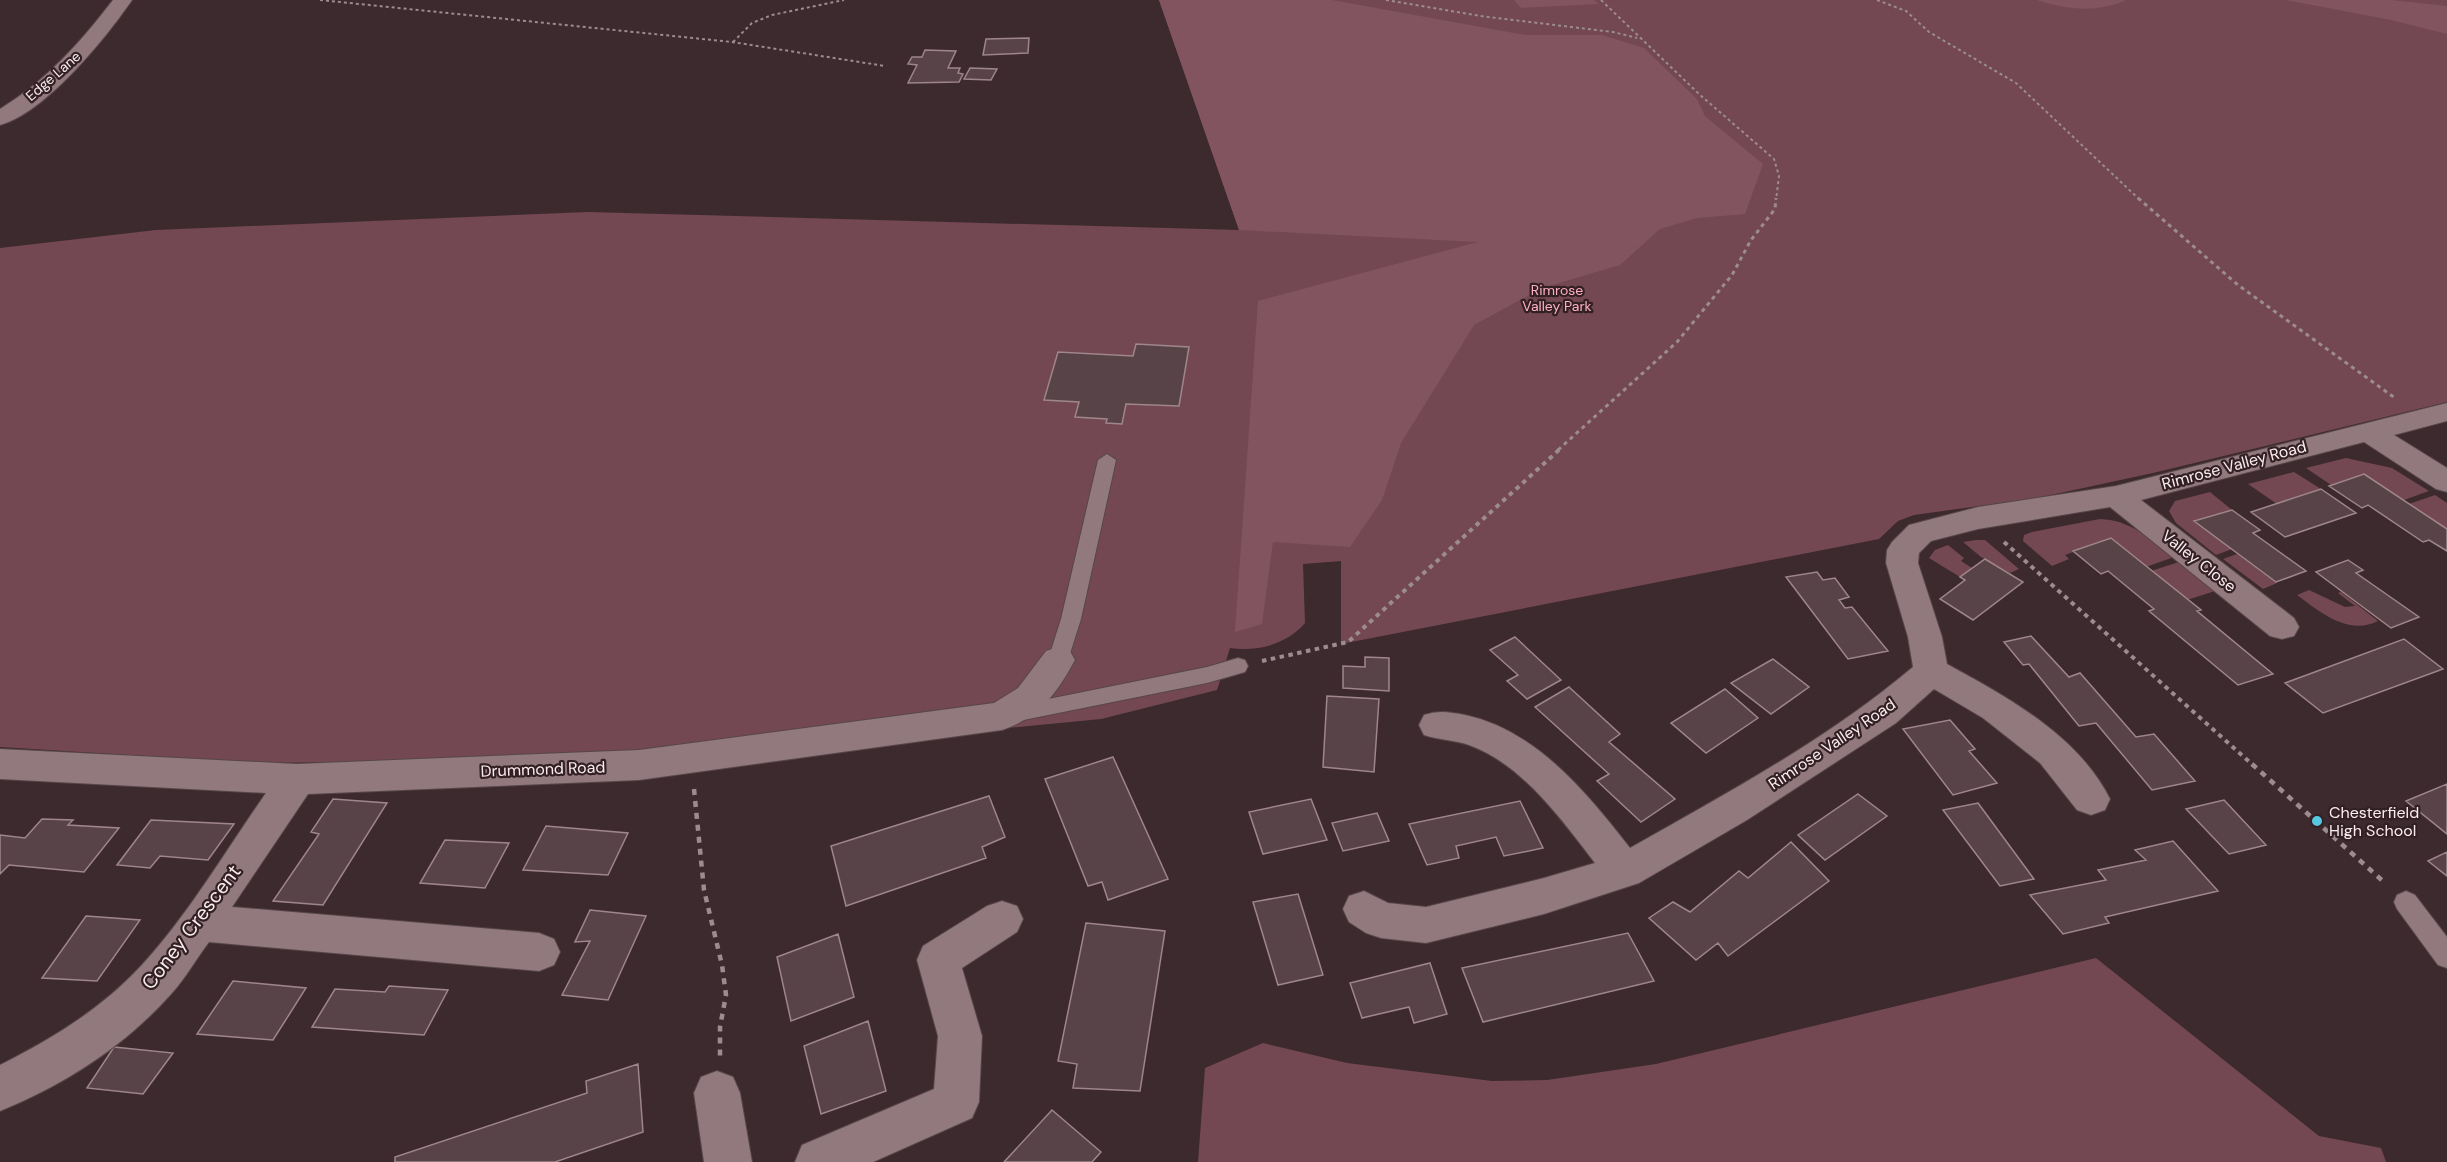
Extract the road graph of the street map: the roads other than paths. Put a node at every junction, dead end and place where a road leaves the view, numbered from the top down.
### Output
1 (123, 0) edge
2 (0, 118) edge
3 (2435, 415) edge
4 (2367, 430) junction
5 (1107, 460) dead end
6 (2447, 482) edge
7 (2116, 496) junction
8 (2282, 627) dead end
9 (1058, 660) joint
10 (1238, 666) road end
11 (1931, 670) junction
12 (1002, 716) junction
13 (1437, 725) dead end
14 (0, 764) edge
15 (297, 779) junction
16 (2091, 799) dead end
17 (1625, 871) junction
18 (2406, 902) road end
19 (1364, 909) dead end
20 (1002, 919) dead end
21 (199, 923) junction
22 (539, 952) dead end
23 (2447, 957) edge
24 (0, 1089) edge
25 (717, 1093) road end
26 (728, 1162) edge
27 (819, 1162) edge

1 - 2 street, Edge Lane
3 - 4 street, Rimrose Valley Road
4 - 6 street
4 - 7 street, Rimrose Valley Road
5 - 9 lane
7 - 8 street, Valley Close
7 - 11 street, Rimrose Valley Road
9 - 12 street, Drummond Road
10 - 12 lane
11 - 16 street
11 - 17 street, Rimrose Valley Road
12 - 15 street, Drummond Road
13 - 17 street
14 - 15 street, Drummond Road
15 - 21 street, Coney Crescent
17 - 19 street, Rimrose Valley Road
18 - 23 lane
20 - 27 street
21 - 22 street
21 - 24 street, Coney Crescent
25 - 26 street

